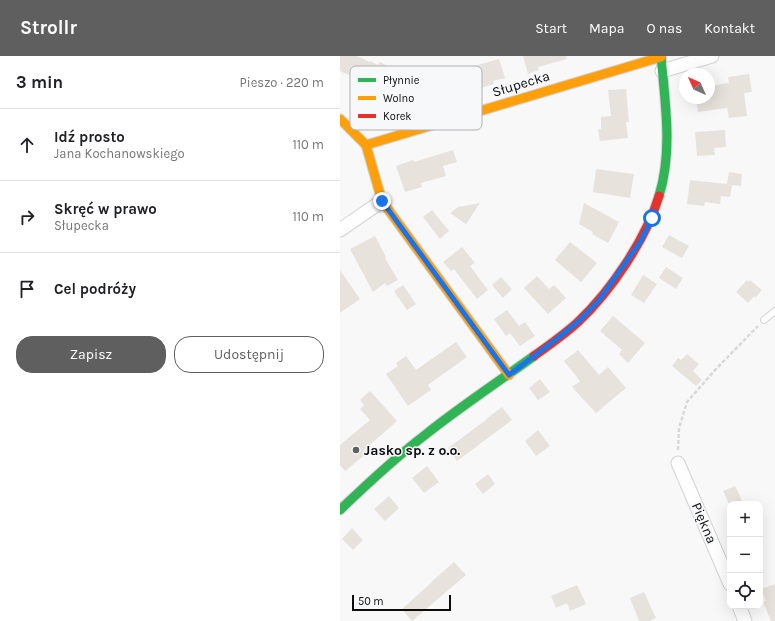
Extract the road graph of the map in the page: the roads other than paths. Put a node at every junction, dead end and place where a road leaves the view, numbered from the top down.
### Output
1 (661, 56) edge
2 (712, 56) edge
3 (662, 70) junction
4 (482, 110) edge
5 (340, 119) edge
6 (350, 129) edge
7 (351, 130) edge
8 (416, 130) edge
9 (366, 145) junction
10 (382, 201) junction
11 (340, 230) edge
12 (775, 311) edge
13 (764, 320) road end
14 (509, 375) junction
15 (678, 463) road end
16 (340, 510) edge
17 (727, 577) edge
18 (740, 609) edge
19 (745, 621) edge

1 - 3 street
1 - 4 street, Słupecka
2 - 3 street
3 - 14 street
5 - 6 street
7 - 9 street
8 - 9 street, Słupecka
9 - 10 street
10 - 11 street
10 - 14 street
12 - 13 lane
14 - 16 street
15 - 17 street, Piękna
18 - 19 street

